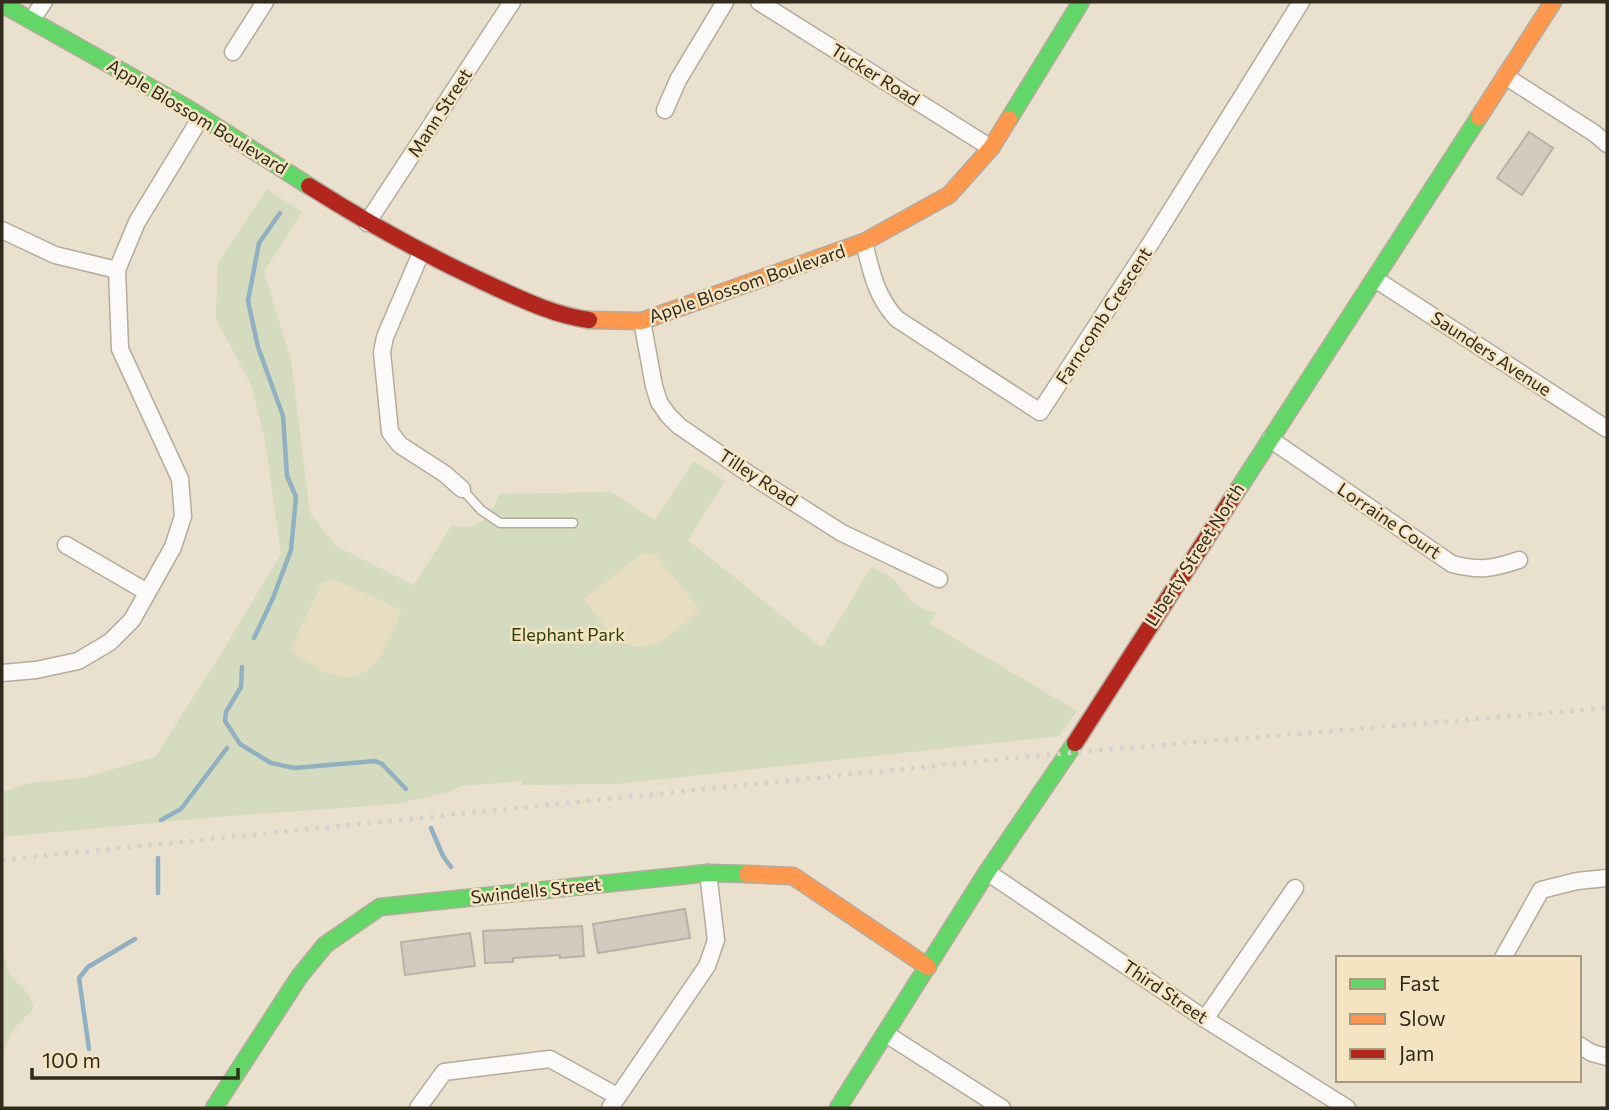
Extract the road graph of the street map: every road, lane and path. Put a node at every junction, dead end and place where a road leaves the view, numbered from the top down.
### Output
1 (44, 2) edge
2 (265, 2) edge
3 (512, 2) edge
4 (725, 2) edge
5 (759, 2) edge
6 (1081, 2) edge
7 (1301, 2) edge
8 (1552, 2) edge
9 (2, 5) edge
10 (32, 19) junction
11 (233, 52) dead end
12 (1505, 76) junction
13 (665, 110) dead end
14 (201, 117) junction
15 (1607, 144) edge
16 (991, 148) junction
17 (367, 223) junction
18 (2, 230) edge
19 (864, 242) junction
20 (421, 253) junction
21 (117, 270) junction
22 (1375, 279) junction
23 (642, 321) junction
24 (1607, 429) edge
25 (1270, 439) junction
26 (463, 489) joint
27 (573, 523) dead end
28 (66, 545) dead end
29 (1519, 561) dead end
30 (939, 579) dead end
31 (148, 593) junction
32 (2, 673) edge
33 (987, 872) junction
34 (708, 873) junction
35 (1607, 878) edge
36 (1295, 888) dead end
37 (1504, 956) edge
38 (928, 967) junction
39 (1205, 1019) junction
40 (886, 1034) junction
41 (1581, 1046) edge
42 (1607, 1057) edge
43 (613, 1102) edge
44 (214, 1108) edge
45 (418, 1108) edge
46 (838, 1108) edge
47 (1002, 1108) edge
48 (1347, 1108) edge

1 - 10 street
2 - 11 street
3 - 17 street, Mann Street
4 - 13 street
5 - 16 street, Tucker Road
6 - 16 street, Apple Blossom Boulevard
7 - 19 street, Farncomb Crescent
8 - 12 street, Liberty Street North
9 - 10 street, Apple Blossom Boulevard
10 - 14 street, Apple Blossom Boulevard
12 - 15 street
12 - 22 street, Liberty Street North
14 - 17 street, Apple Blossom Boulevard
14 - 21 street
16 - 19 street, Apple Blossom Boulevard
17 - 20 street, Apple Blossom Boulevard
18 - 21 street
19 - 23 street, Apple Blossom Boulevard
20 - 23 street, Apple Blossom Boulevard
20 - 26 street
21 - 31 street
22 - 24 street, Saunders Avenue
22 - 25 street, Liberty Street North
23 - 30 street, Tilley Road
25 - 29 street, Lorraine Court
25 - 33 street, Liberty Street North
26 - 27 lane
28 - 31 street
31 - 32 street
33 - 38 street, Liberty Street North
33 - 39 street, Third Street
34 - 38 street, Swindells Street
34 - 43 street
34 - 44 street, Swindells Street
35 - 37 street
36 - 39 street
38 - 40 street, Liberty Street North
39 - 48 street, Third Street
40 - 46 street, Liberty Street North
40 - 47 street
41 - 42 street
43 - 45 street

